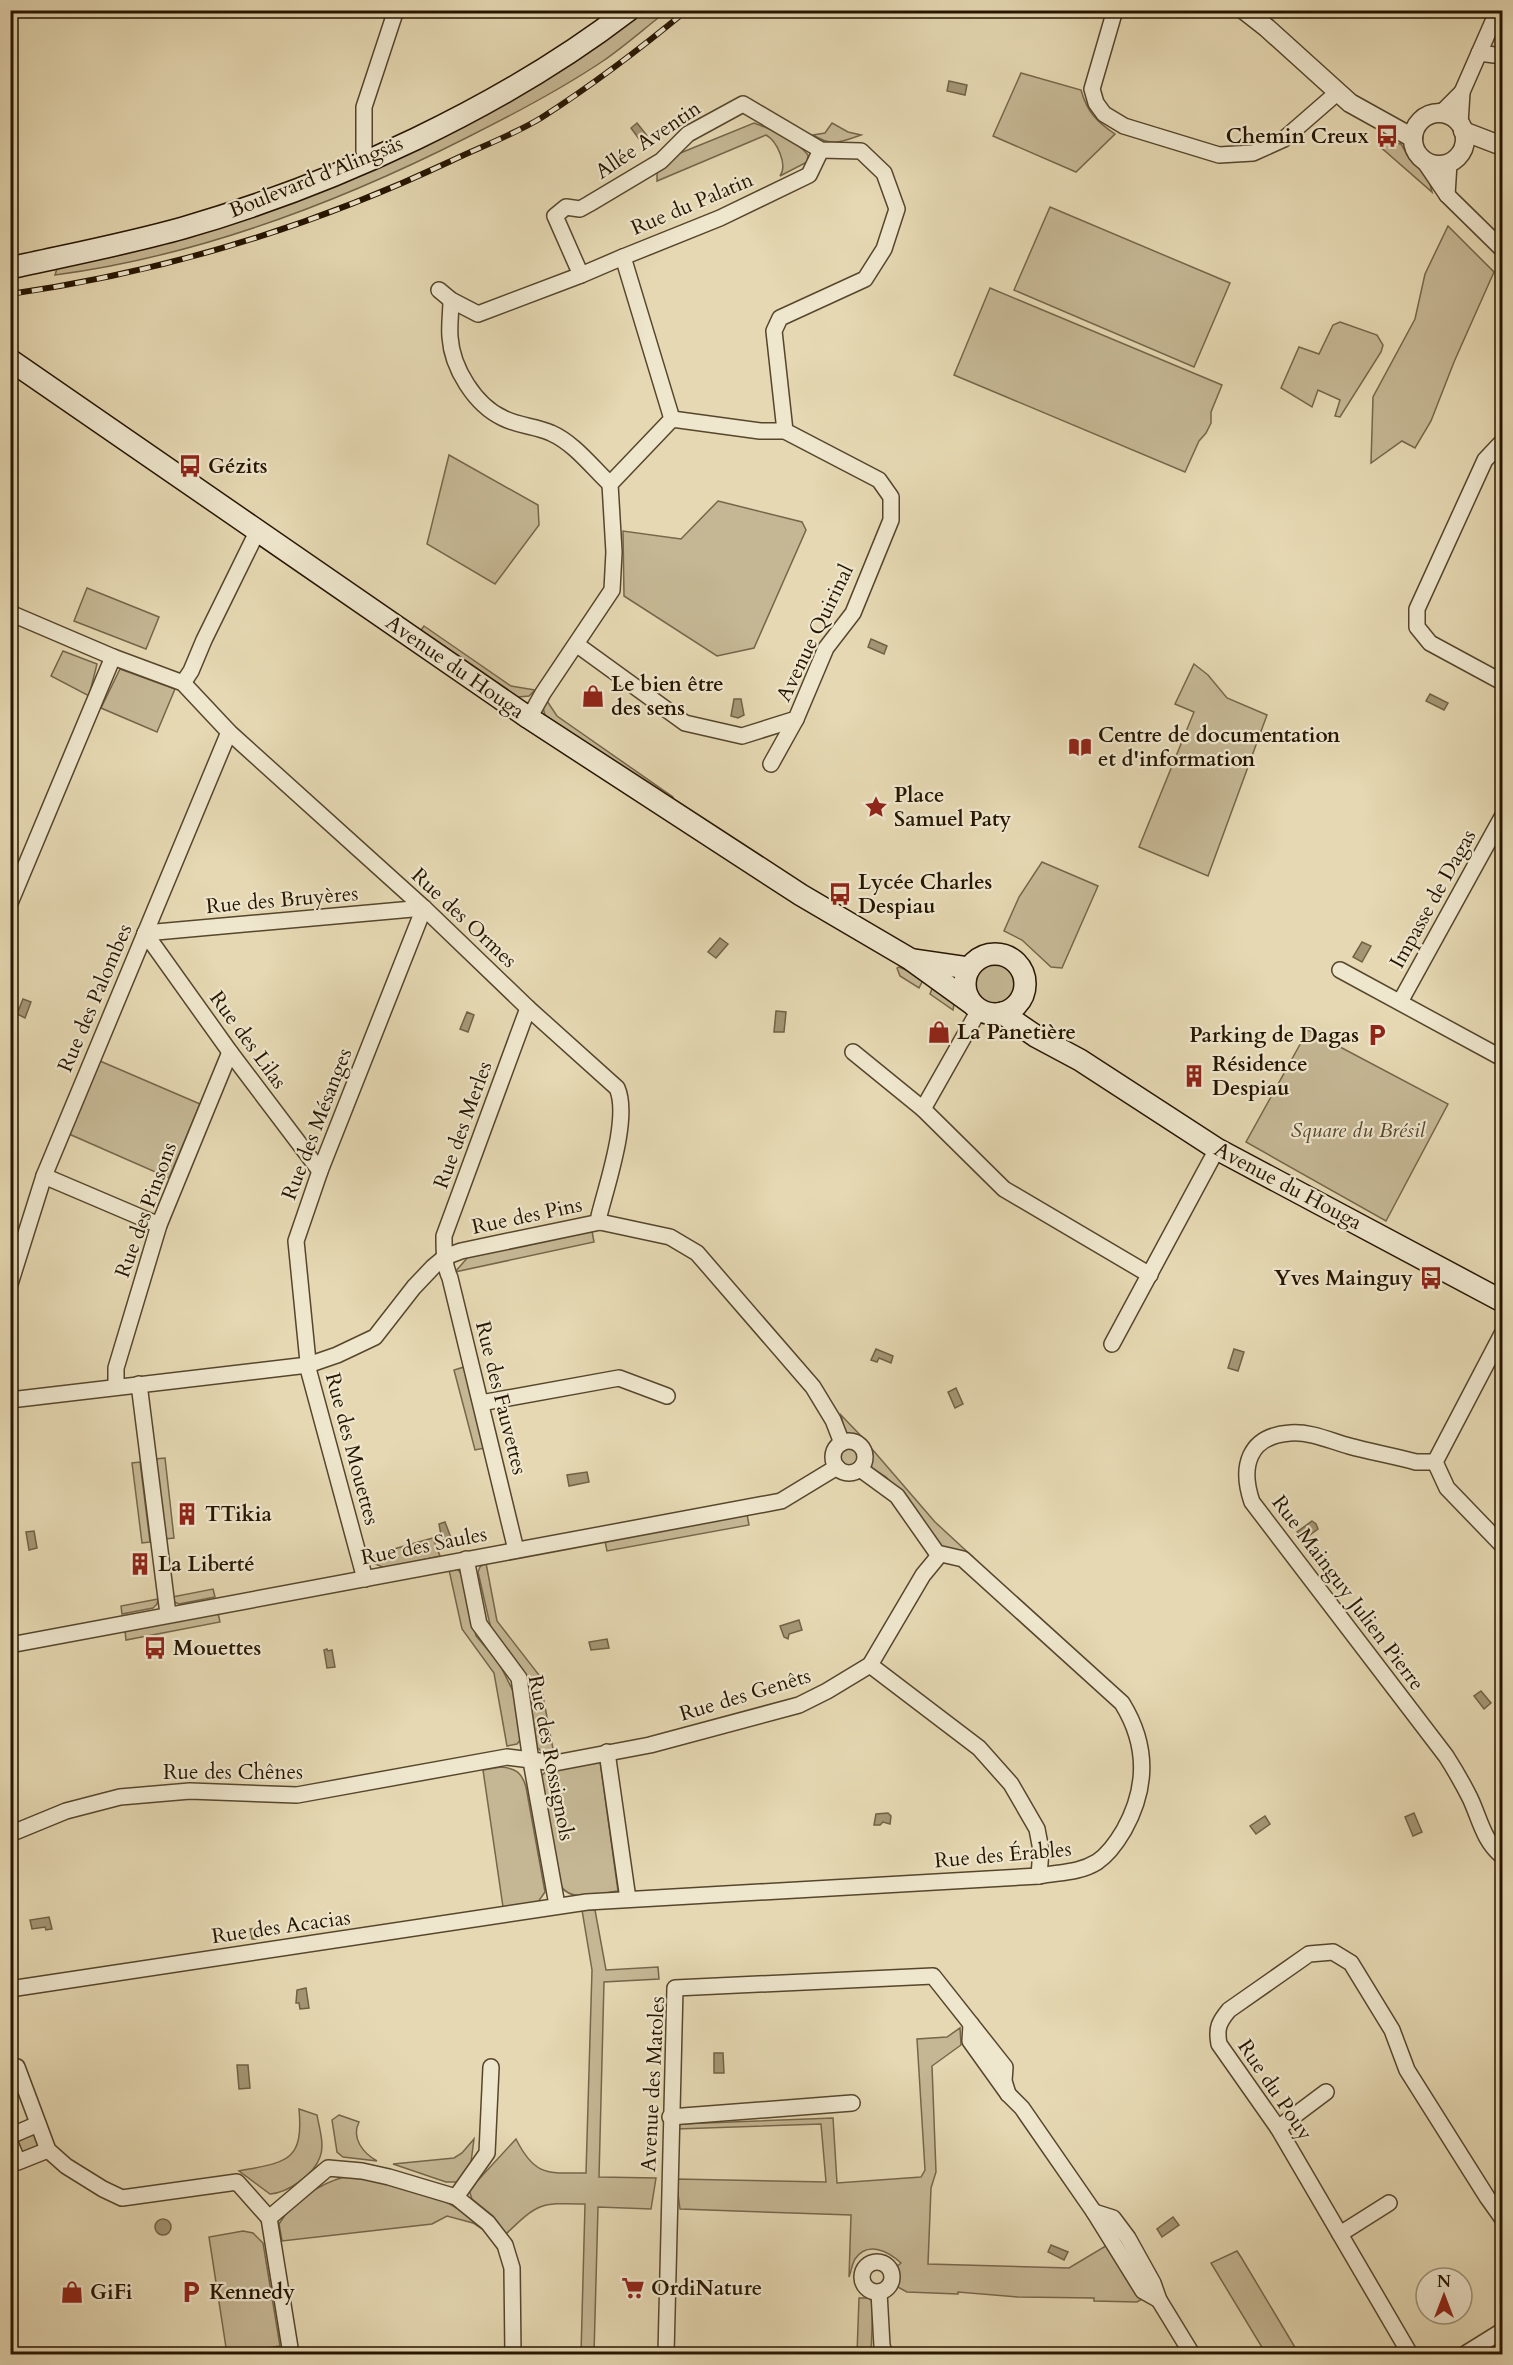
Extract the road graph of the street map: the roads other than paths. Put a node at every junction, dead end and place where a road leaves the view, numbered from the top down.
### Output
1 (396, 10) edge
2 (614, 10) edge
3 (629, 10) edge
4 (1115, 10) edge
5 (1244, 10) edge
6 (1498, 10) edge
7 (1479, 53) junction
8 (1503, 56) edge
9 (1338, 92) junction
10 (1462, 93) junction
11 (1440, 114) junction
12 (1416, 130) junction
13 (1462, 134) junction
14 (1499, 146) edge
15 (820, 150) junction
16 (364, 152) junction
17 (1424, 161) junction
18 (1449, 163) junction
19 (1447, 195) junction
20 (1503, 249) edge
21 (10, 255) edge
22 (623, 256) junction
23 (10, 268) edge
24 (581, 275) junction
25 (10, 360) edge
26 (672, 419) junction
27 (785, 431) junction
28 (1503, 442) edge
29 (610, 484) junction
30 (258, 530) junction
31 (10, 613) edge
32 (576, 644) junction
33 (113, 657) junction
34 (1503, 682) edge
35 (183, 683) junction
36 (529, 718) junction
37 (796, 719) junction
38 (229, 732) junction
39 (771, 764) dead end
40 (1503, 817) edge
41 (10, 903) edge
42 (424, 908) junction
43 (144, 933) junction
44 (910, 959) junction
45 (968, 968) junction
46 (1340, 970) dead end
47 (1400, 1002) junction
48 (975, 1006) junction
49 (528, 1008) junction
50 (1011, 1008) junction
51 (230, 1052) junction
52 (853, 1052) dead end
53 (1503, 1058) edge
54 (923, 1109) junction
55 (1217, 1149) junction
56 (320, 1171) junction
57 (44, 1176) junction
58 (600, 1222) junction
59 (159, 1225) junction
60 (445, 1257) junction
61 (1150, 1275) junction
62 (10, 1284) edge
63 (1503, 1301) edge
64 (1503, 1334) edge
65 (1112, 1344) dead end
66 (308, 1365) junction
67 (138, 1384) junction
68 (116, 1386) junction
69 (667, 1396) dead end
70 (10, 1400) edge
71 (481, 1403) junction
72 (842, 1443) junction
73 (1435, 1462) junction
74 (837, 1467) junction
75 (860, 1468) junction
76 (1503, 1545) edge
77 (516, 1550) junction
78 (937, 1553) junction
79 (466, 1559) junction
80 (365, 1579) junction
81 (168, 1614) junction
82 (10, 1645) edge
83 (870, 1665) junction
84 (607, 1752) junction
85 (531, 1761) junction
86 (10, 1834) edge
87 (1503, 1856) edge
88 (1039, 1876) junction
89 (628, 1899) junction
90 (557, 1905) junction
91 (10, 1989) edge
92 (10, 2065) edge
93 (491, 2067) dead end
94 (1326, 2092) dead end
95 (852, 2103) dead end
96 (670, 2117) junction
97 (38, 2124) junction
98 (1278, 2128) junction
99 (10, 2136) edge
100 (10, 2143) edge
101 (48, 2150) junction
102 (456, 2197) junction
103 (1389, 2203) dead end
104 (269, 2218) junction
105 (1503, 2218) edge
106 (1340, 2234) junction
107 (879, 2292) dead end
108 (1503, 2331) edge
109 (882, 2352) edge
110 (291, 2355) edge
111 (513, 2355) edge
112 (666, 2355) edge
113 (1192, 2355) edge
114 (1410, 2355) edge
115 (1465, 2355) edge

1 - 16 street
2 - 16 main road, Boulevard d'Alingsäs
3 - 23 main road, Boulevard d'Alingsäs
4 - 9 street
5 - 9 street
6 - 7 street
7 - 8 street
7 - 10 street
9 - 12 street
10 - 11 street
10 - 13 street
11 - 12 street
11 - 13 street
12 - 17 street
13 - 14 street
13 - 18 street
15 - 22 street, Rue du Palatin
15 - 24 street, Allée Aventin
15 - 27 street
16 - 21 main road, Boulevard d'Alingsäs
17 - 18 street
17 - 19 street
18 - 19 street
19 - 20 street
22 - 24 street
22 - 26 street, Rue du Palatin
24 - 29 street
25 - 30 main road, Avenue du Houga
26 - 27 street, Avenue Quirinal
26 - 29 street
27 - 37 street, Avenue Quirinal
28 - 34 street
29 - 32 street
30 - 35 street
30 - 36 main road, Avenue du Houga
31 - 33 street
32 - 36 street
32 - 37 street, Avenue Quirinal
33 - 35 street
33 - 41 street
35 - 38 street, Rue des Ormes
36 - 44 main road, Avenue du Houga
37 - 39 street
38 - 42 street, Rue des Ormes
38 - 43 street, Rue des Palombes
40 - 47 street, Impasse de Dagas
42 - 43 street, Rue des Bruyères
42 - 49 street, Rue des Ormes
42 - 56 street, Rue des Mésanges
43 - 51 street, Rue des Lilas
43 - 57 street, Rue des Palombes
44 - 45 main road, Avenue du Houga
44 - 48 main road, Avenue du Houga
45 - 48 main road
45 - 50 main road
46 - 47 street
47 - 53 street
48 - 50 main road
48 - 54 street
49 - 58 street, Rue des Ormes
49 - 60 street, Rue des Merles
50 - 55 main road, Avenue du Houga
51 - 56 street, Rue des Lilas
51 - 59 street, Rue des Pinsons
52 - 54 street
54 - 61 street
55 - 61 street
55 - 63 main road, Avenue du Houga
56 - 66 street, Rue des Mésanges
57 - 59 street
57 - 62 street, Rue des Palombes
58 - 60 street, Rue des Pins
58 - 72 street, Rue des Pins
59 - 68 street, Rue des Pinsons
60 - 66 street, Rue des Pins
60 - 71 street, Rue des Fauvettes
61 - 65 street
64 - 73 street
66 - 67 street, Rue des Pins
66 - 80 street, Rue des Mouettes
67 - 68 street, Rue des Pins
67 - 81 street
68 - 70 street, Rue des Pins
69 - 71 street
71 - 77 street, Rue des Fauvettes
72 - 74 street
72 - 75 street
73 - 76 street
73 - 87 street, Rue Mainguy Julien Pierre
74 - 75 street
74 - 77 street, Rue des Saules
75 - 78 street
77 - 79 street, Rue des Saules
78 - 83 street, Rue des Genêts
78 - 88 street, Rue des Érables
79 - 80 street, Rue des Saules
79 - 85 street, Rue des Rossignols
80 - 81 street, Rue des Saules
81 - 82 street, Rue des Saules
83 - 84 street, Rue des Genêts
83 - 88 street
84 - 85 street, Rue des Genêts
84 - 89 street
85 - 86 street, Rue des Chênes
85 - 90 street, Rue des Rossignols
88 - 89 street, Rue des Érables
89 - 90 street, Rue des Érables
90 - 91 street, Rue des Acacias
92 - 97 street
93 - 102 street
94 - 98 street
95 - 96 street
96 - 112 street, Avenue des Matoles
96 - 113 street, Avenue des Matoles
97 - 99 street
97 - 101 street
98 - 105 street, Rue du Pouy
98 - 106 street, Rue du Pouy
100 - 101 street
101 - 104 street
102 - 104 street
102 - 111 street
103 - 106 street
104 - 110 street
106 - 114 street, Rue du Pouy
107 - 109 street
108 - 115 street

